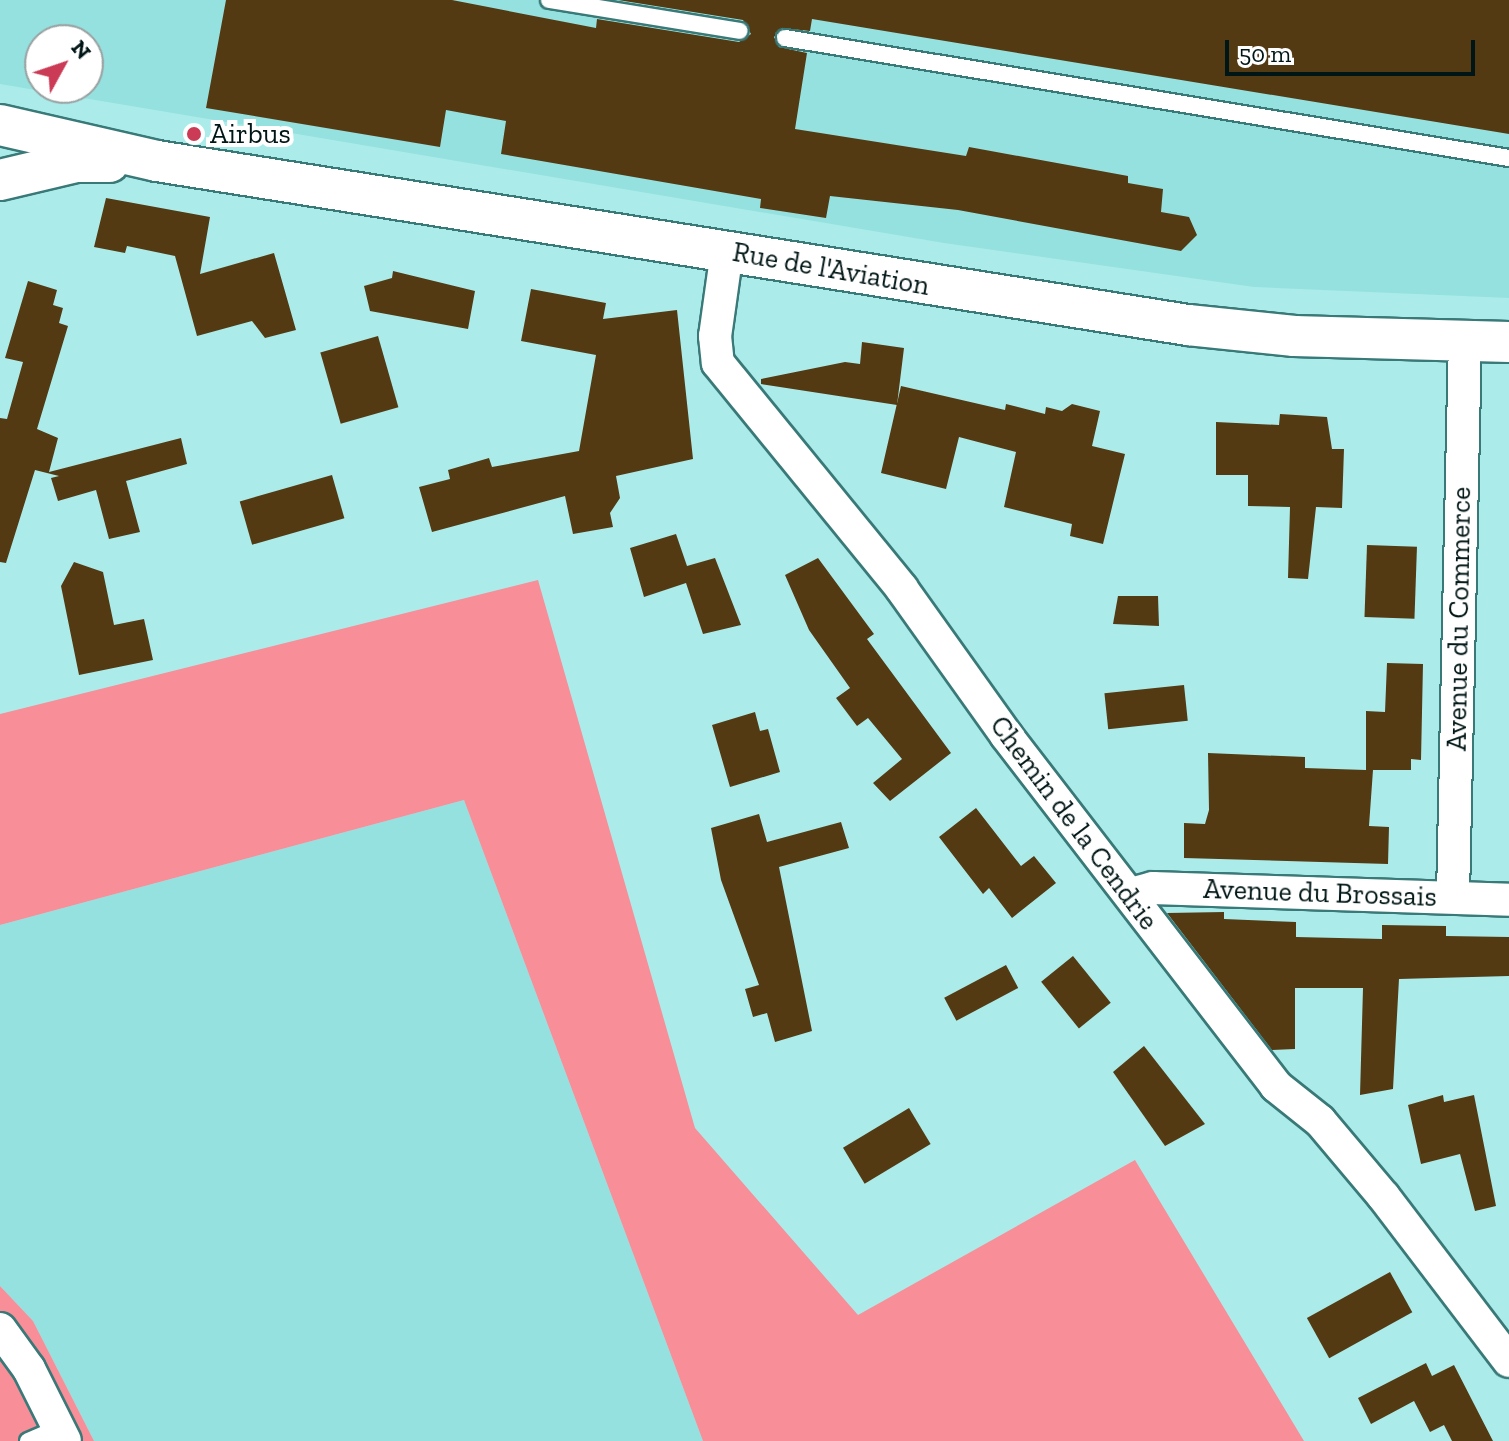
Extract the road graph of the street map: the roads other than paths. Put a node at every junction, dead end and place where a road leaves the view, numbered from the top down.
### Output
1 (549, 0) edge
2 (740, 31) dead end
3 (785, 38) dead end
4 (0, 125) edge
5 (1509, 158) edge
6 (157, 161) junction
7 (0, 180) edge
8 (727, 251) junction
9 (1465, 340) junction
10 (1509, 342) edge
11 (1131, 894) junction
12 (1453, 897) junction
13 (1509, 900) edge
14 (0, 1329) edge
15 (1509, 1361) edge
16 (62, 1434) edge
17 (28, 1441) edge

1 - 2 lane
3 - 5 lane
4 - 6 street, Rue de l'Aviation
6 - 7 street, Rue de l'Aviation
6 - 8 street, Rue de l'Aviation
8 - 9 street, Rue de l'Aviation
8 - 11 street, Chemin de la Cendrie
9 - 10 street, Rue de l'Aviation
9 - 12 street, Avenue du Commerce
11 - 12 street, Avenue du Brossais
11 - 15 street, Chemin de la Cendrie
12 - 13 street, Avenue du Brossais
14 - 16 street
16 - 17 lane

